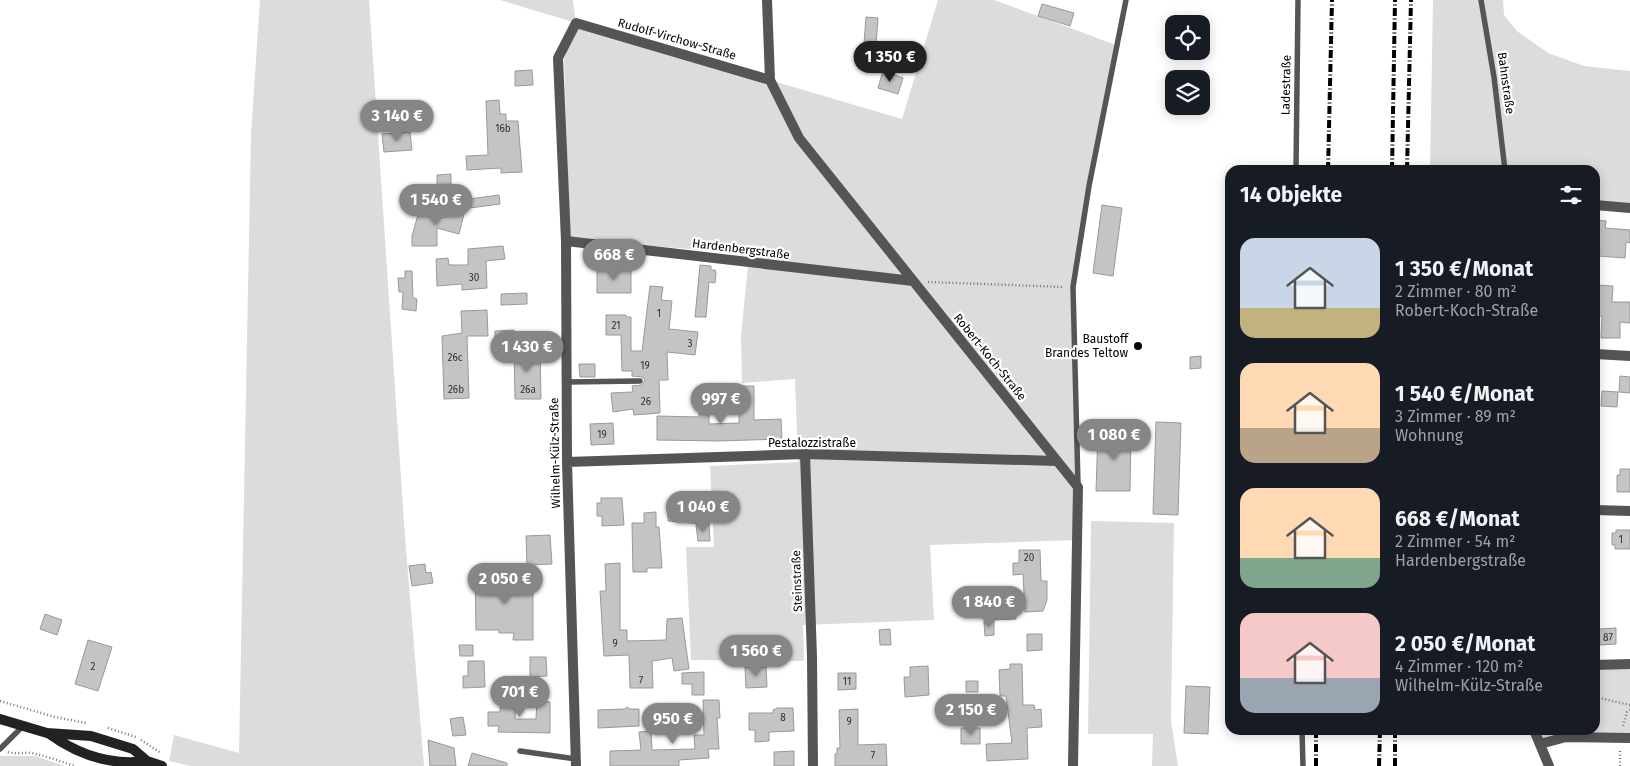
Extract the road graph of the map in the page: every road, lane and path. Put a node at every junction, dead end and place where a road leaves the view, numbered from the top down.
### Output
1 (767, 0) edge
2 (1126, 0) edge
3 (1298, 0) edge
4 (1481, 0) edge
5 (576, 23) joint
6 (770, 80) junction
7 (1296, 165) edge
8 (1504, 165) edge
9 (1600, 205) edge
10 (1630, 208) edge
11 (566, 241) junction
12 (913, 281) junction
13 (1073, 287) junction
14 (1600, 354) edge
15 (1630, 356) edge
16 (640, 381) dead end
17 (567, 382) junction
18 (805, 454) junction
19 (1057, 461) junction
20 (567, 462) junction
21 (1078, 487) junction
22 (1600, 510) edge
23 (1630, 511) edge
24 (1630, 664) edge
25 (1600, 665) edge
26 (1600, 698) edge
27 (0, 701) edge
28 (1630, 705) edge
29 (1630, 710) edge
30 (0, 719) edge
31 (94, 725) dead end
32 (23, 726) junction
33 (48, 732) junction
34 (1302, 735) edge
35 (1536, 735) edge
36 (1625, 738) edge
37 (1540, 744) junction
38 (1, 749) edge
39 (520, 751) dead end
40 (576, 762) edge
41 (147, 764) edge
42 (75, 766) edge
43 (162, 766) edge
44 (813, 766) edge
45 (1072, 766) edge
46 (1303, 766) edge
47 (1549, 766) edge
48 (1620, 766) edge

1 - 6 street, Robert-Koch-Straße
2 - 13 lane
3 - 7 lane, Ladestraße
4 - 8 lane, Bahnstraße
5 - 6 street, Rudolf-Virchow-Straße
5 - 11 street, Wilhelm-Külz-Straße
6 - 12 street, Robert-Koch-Straße
9 - 10 street
11 - 12 street, Hardenbergstraße
11 - 17 street, Wilhelm-Külz-Straße
12 - 13 path
12 - 19 street, Robert-Koch-Straße
13 - 21 lane
14 - 15 street
16 - 17 lane
17 - 20 street, Wilhelm-Külz-Straße
18 - 19 street, Pestalozzistraße
18 - 20 street, Pestalozzistraße
18 - 44 street, Steinstraße
19 - 21 street, Robert-Koch-Straße
20 - 40 street, Wilhelm-Külz-Straße
21 - 45 street
22 - 23 street
24 - 25 street
26 - 28 path
27 - 31 path
29 - 36 path
30 - 32 main road
32 - 33 main road
32 - 38 lane
33 - 41 main road
33 - 41 main road
34 - 46 lane
35 - 37 street
36 - 37 street
36 - 48 path
37 - 47 street
38 - 42 path
39 - 40 lane
41 - 43 main road

